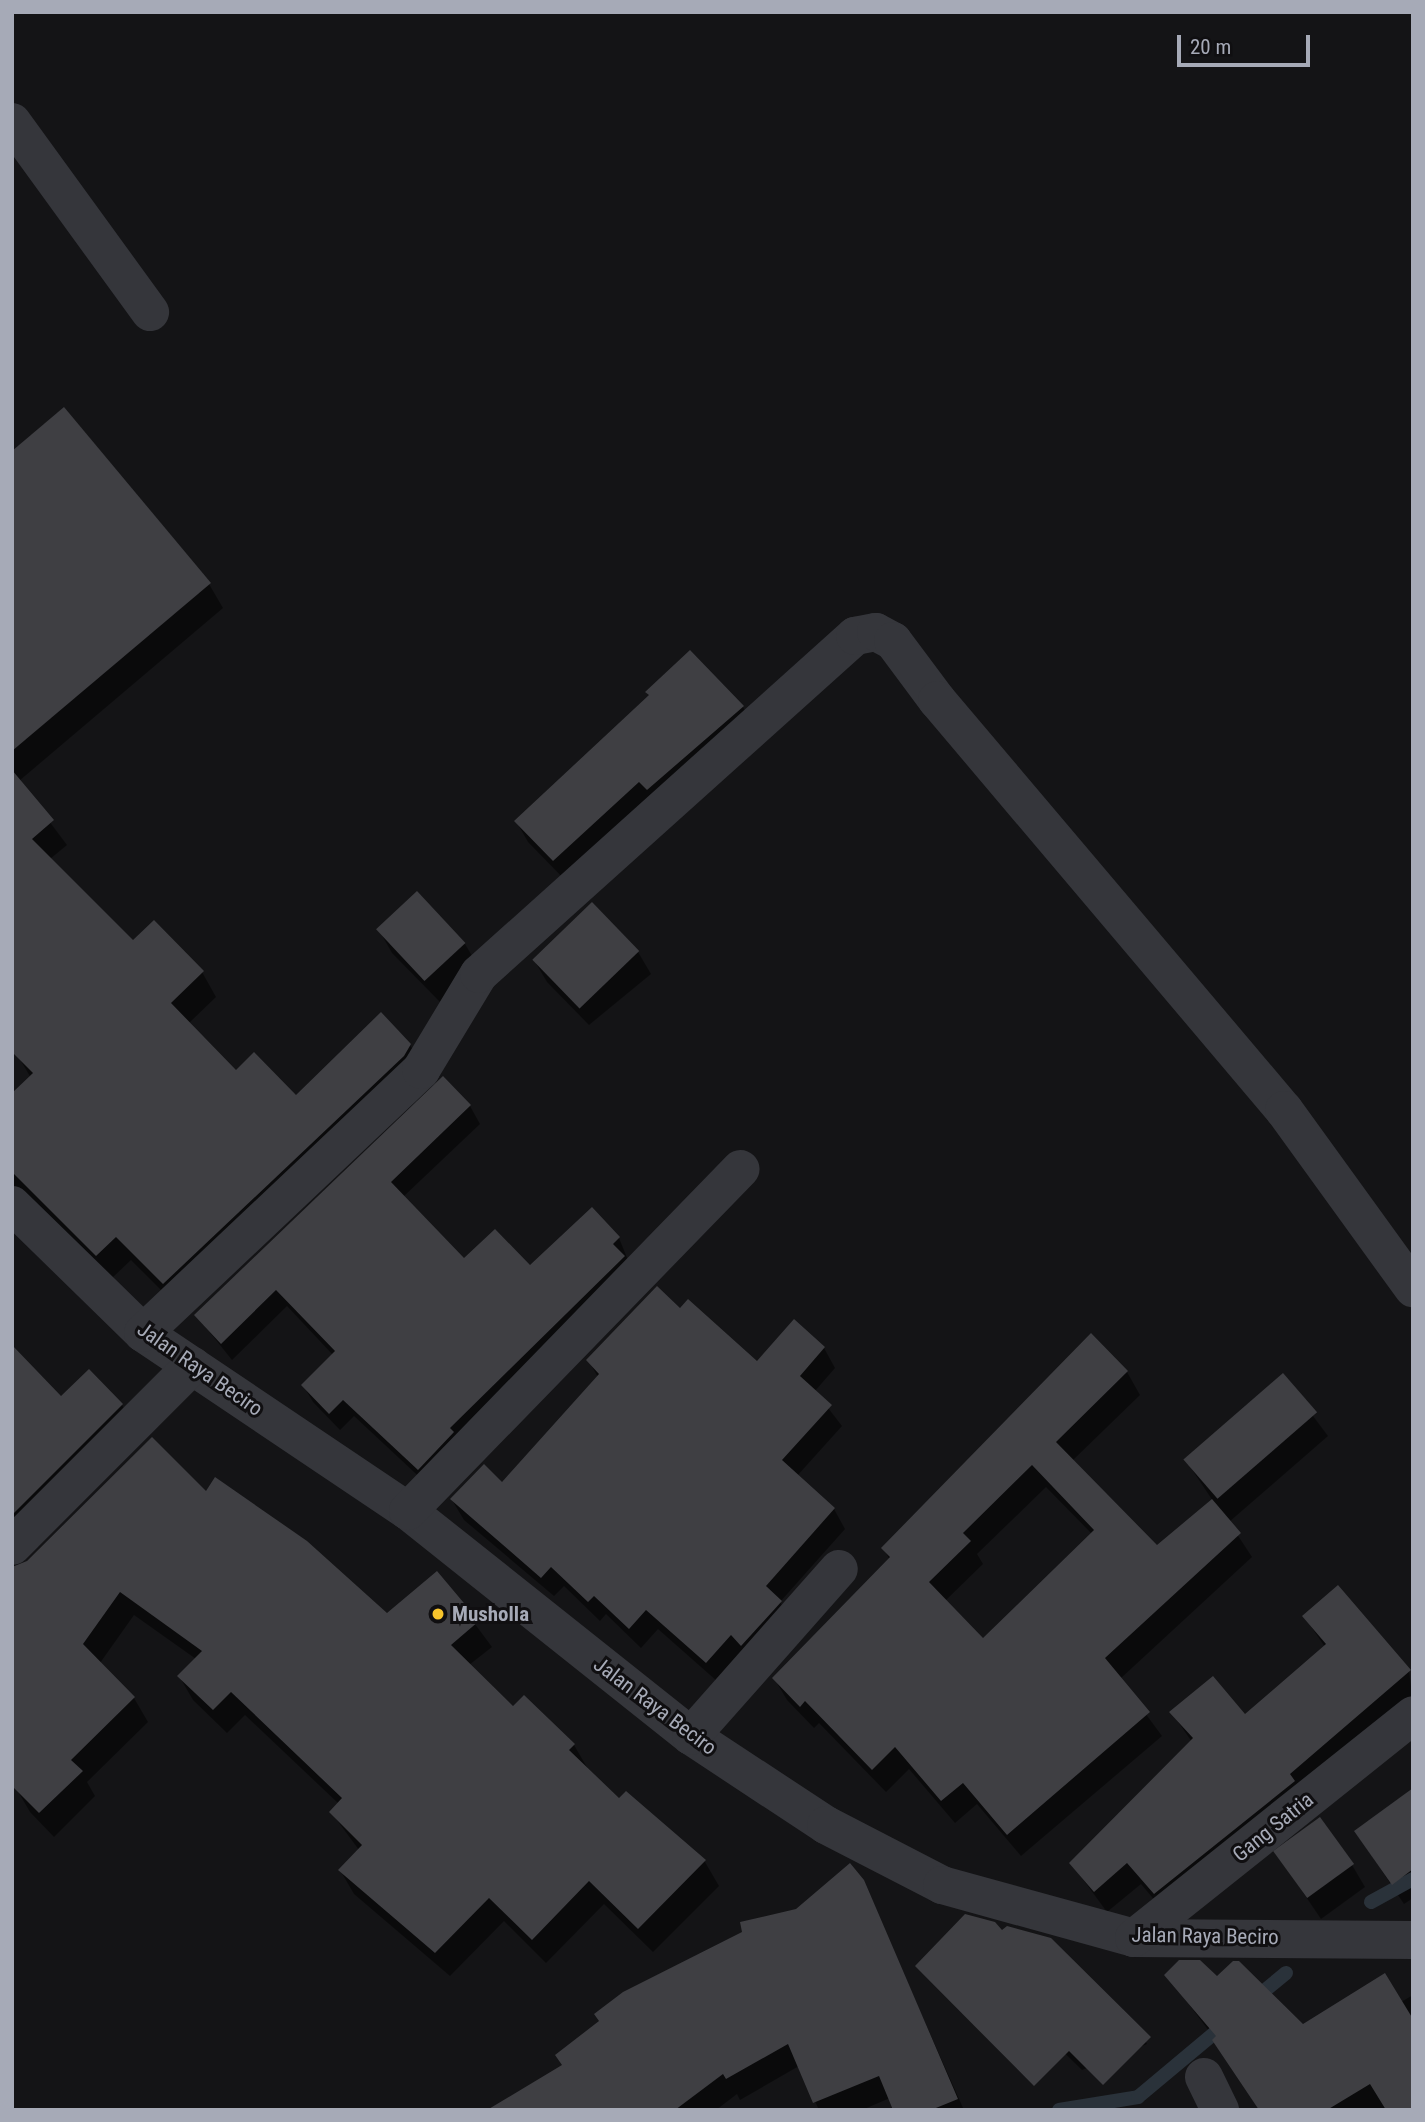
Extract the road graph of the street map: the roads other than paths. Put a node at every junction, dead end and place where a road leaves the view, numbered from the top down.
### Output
1 (12, 122) edge
2 (150, 312) dead end
3 (741, 1170) dead end
4 (12, 1205) edge
5 (1413, 1288) edge
6 (143, 1333) junction
7 (192, 1366) junction
8 (408, 1511) junction
9 (12, 1546) edge
10 (839, 1569) dead end
11 (1413, 1715) edge
12 (691, 1736) junction
13 (1134, 1938) junction
14 (1413, 1940) edge

1 - 2 street
3 - 8 street
4 - 6 street, Jalan Raya Beciro
5 - 6 street
6 - 7 street, Jalan Raya Beciro
7 - 8 street, Jalan Raya Beciro
7 - 9 street
8 - 12 street, Jalan Raya Beciro
10 - 12 street
11 - 13 street, Gang Satria
12 - 13 street, Jalan Raya Beciro
13 - 14 street, Jalan Raya Beciro

